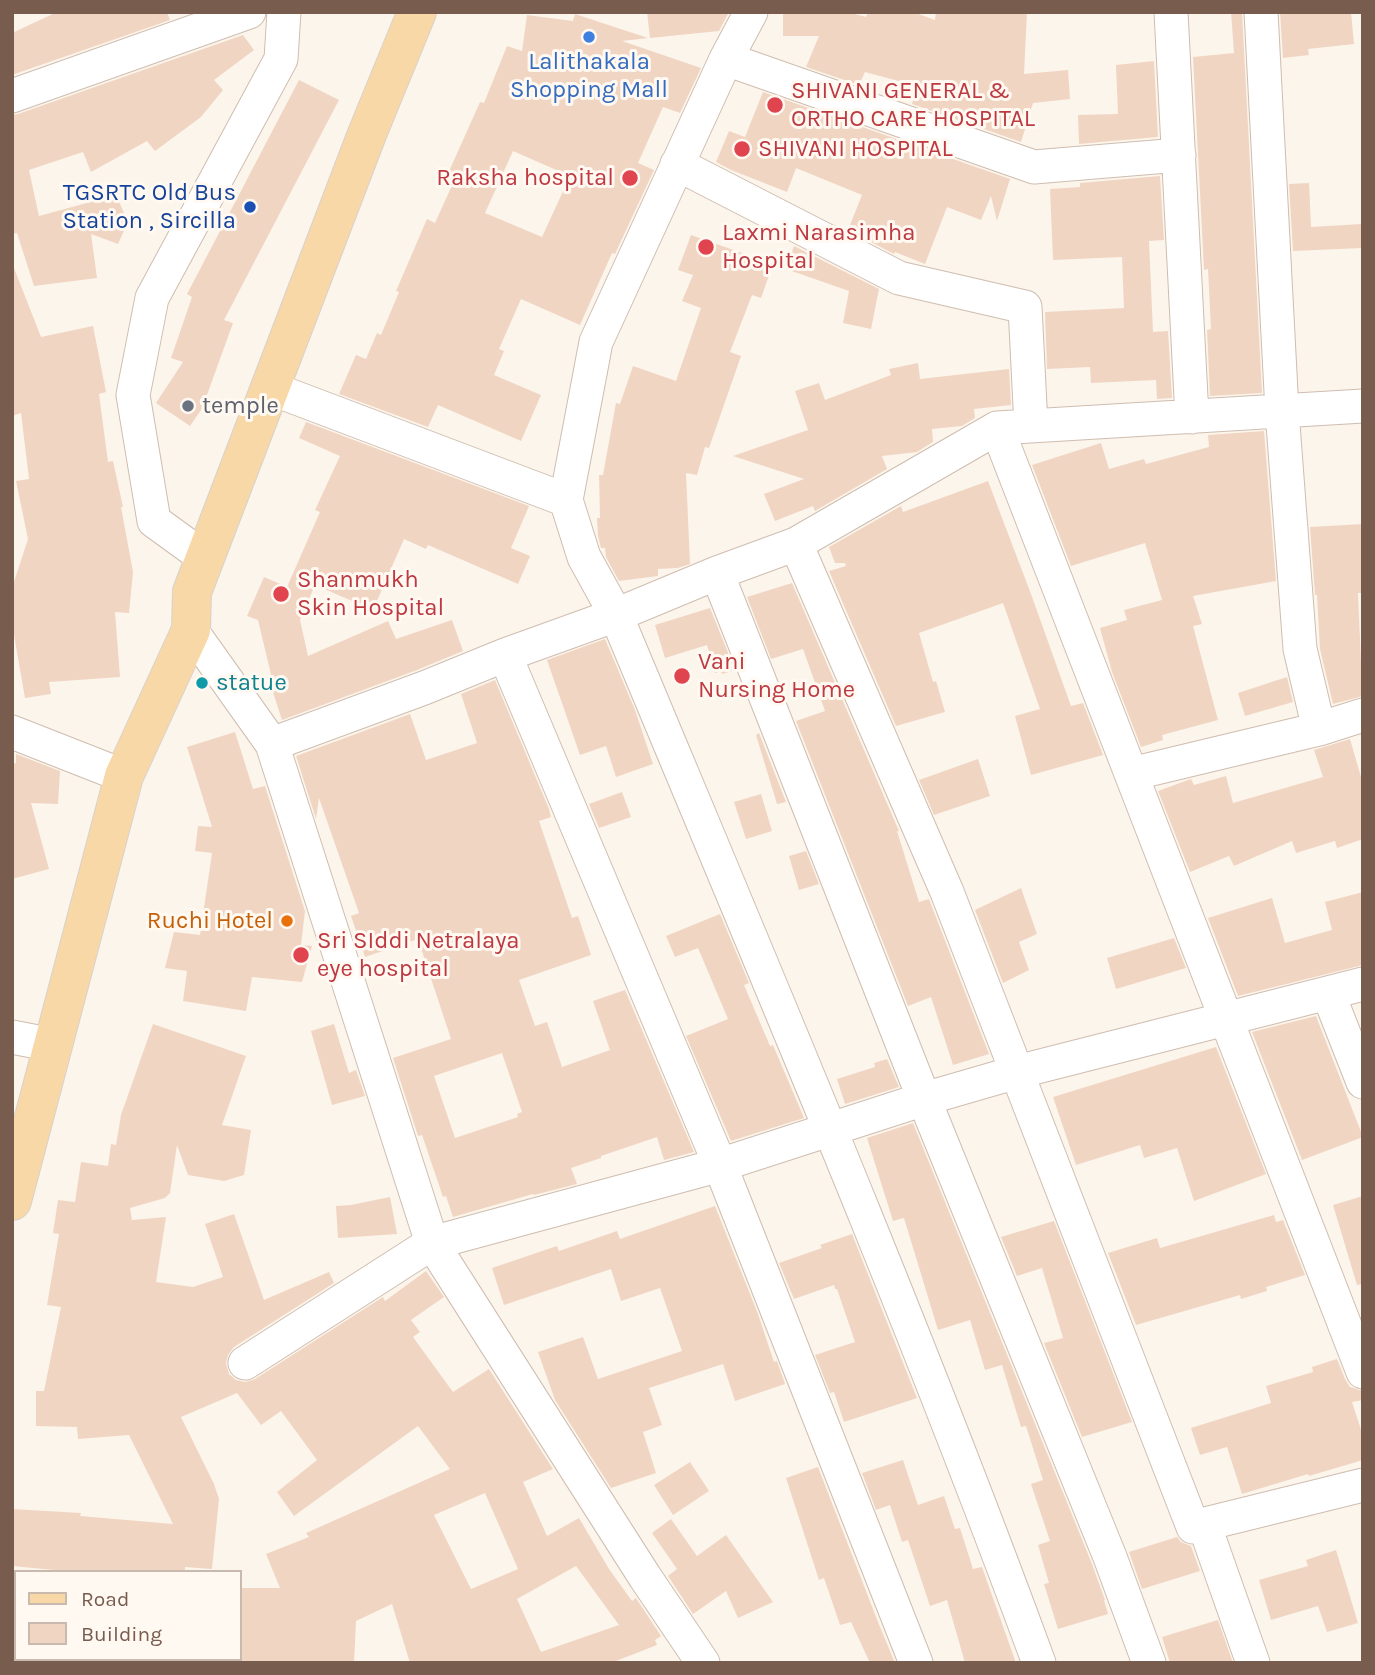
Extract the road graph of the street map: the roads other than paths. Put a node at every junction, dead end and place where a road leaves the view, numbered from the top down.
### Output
1 (248, 12) edge
2 (284, 12) edge
3 (417, 12) edge
4 (751, 12) edge
5 (1171, 12) edge
6 (1261, 12) edge
7 (726, 59) junction
8 (12, 96) edge
9 (1179, 155) junction
10 (677, 164) junction
11 (270, 388) junction
12 (1363, 406) edge
13 (1282, 411) junction
14 (1192, 417) junction
15 (1031, 426) junction
16 (997, 428) junction
17 (566, 500) junction
18 (796, 544) junction
19 (205, 558) junction
20 (717, 573) junction
21 (616, 615) junction
22 (191, 630) junction
23 (505, 655) junction
24 (1363, 715) edge
25 (1319, 729) junction
26 (12, 733) edge
27 (272, 744) junction
28 (1131, 774) junction
29 (124, 776) junction
30 (1363, 984) edge
31 (1328, 993) junction
32 (1226, 1018) junction
33 (12, 1037) edge
34 (53, 1045) junction
35 (1017, 1072) junction
36 (1363, 1082) edge
37 (925, 1099) junction
38 (830, 1129) junction
39 (720, 1165) junction
40 (12, 1201) edge
41 (432, 1243) junction
42 (245, 1363) dead end
43 (1363, 1372) edge
44 (1363, 1485) edge
45 (1204, 1524) junction
46 (703, 1663) edge
47 (916, 1663) edge
48 (1039, 1663) edge
49 (1149, 1663) edge
50 (1253, 1663) edge

1 - 8 street
2 - 19 street
3 - 11 main road
4 - 7 street
5 - 9 street
6 - 13 street
7 - 9 street
7 - 10 street
9 - 14 street
10 - 15 street
10 - 17 street
11 - 17 street
11 - 19 main road
12 - 13 street
13 - 14 street
13 - 25 street
14 - 15 street
15 - 16 street
16 - 18 street
16 - 28 street
17 - 21 street
18 - 20 street
18 - 35 street
19 - 22 main road
20 - 21 street
20 - 37 street
21 - 23 street
21 - 38 street
22 - 27 street
22 - 29 main road
23 - 27 street
23 - 39 street
24 - 25 street
25 - 28 street
26 - 29 street
27 - 41 street
28 - 32 street
29 - 34 main road
30 - 31 street
31 - 32 street
31 - 36 street
32 - 35 street
32 - 43 street
33 - 34 street
34 - 40 main road
35 - 37 street
35 - 45 street
37 - 38 street
37 - 49 street
38 - 39 street
38 - 48 street
39 - 41 street
39 - 47 street
41 - 42 street
41 - 46 street
44 - 45 street
45 - 50 street

